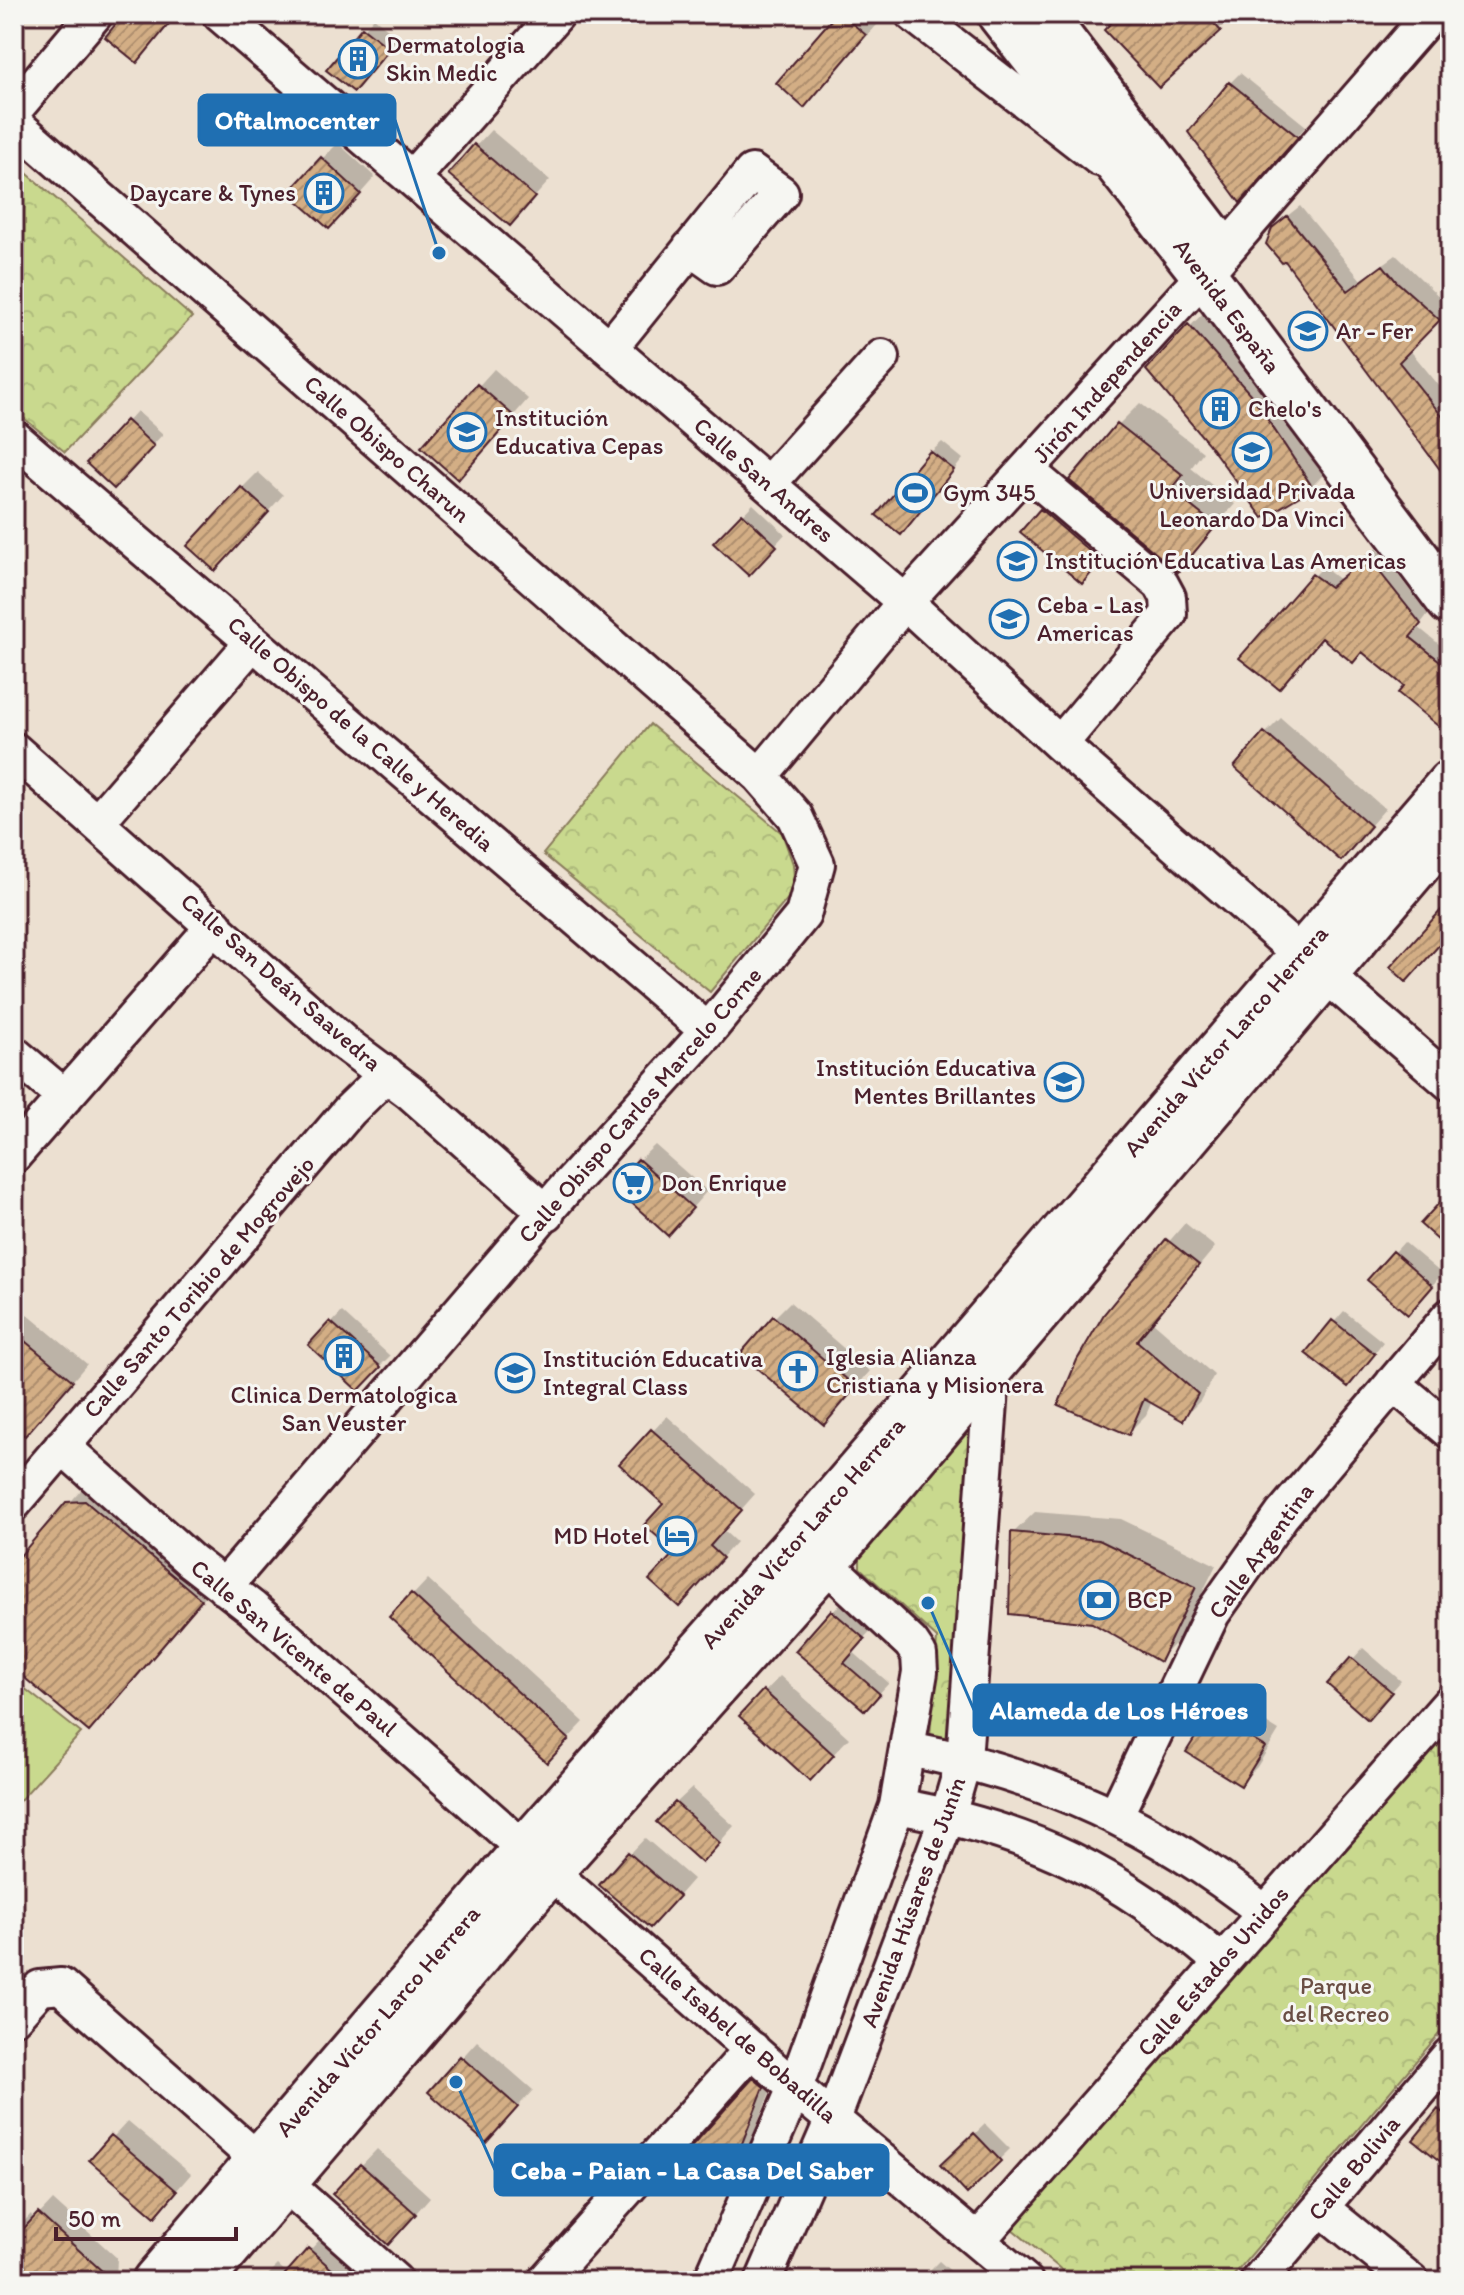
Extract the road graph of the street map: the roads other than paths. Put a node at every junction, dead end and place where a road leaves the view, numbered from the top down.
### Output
1 (95, 14) edge
2 (220, 14) edge
3 (557, 14) edge
4 (913, 14) edge
5 (1000, 14) edge
6 (1042, 14) edge
7 (1431, 14) edge
8 (14, 110) edge
9 (14, 123) edge
10 (413, 177) junction
11 (1128, 180) junction
12 (690, 248) dead end
13 (1214, 263) junction
14 (610, 348) junction
15 (882, 357) dead end
16 (14, 438) edge
17 (1026, 470) junction
18 (768, 484) junction
19 (1450, 558) edge
20 (905, 602) junction
21 (1450, 602) edge
22 (253, 642) junction
23 (1060, 744) junction
24 (14, 750) edge
25 (760, 776) junction
26 (1450, 783) edge
27 (97, 822) junction
28 (1450, 828) edge
29 (215, 925) junction
30 (1313, 964) junction
31 (708, 1031) junction
32 (14, 1054) edge
33 (387, 1074) junction
34 (1450, 1083) edge
35 (65, 1097) junction
36 (14, 1155) edge
37 (547, 1213) junction
38 (1450, 1316) edge
39 (993, 1361) junction
40 (1393, 1383) junction
41 (1450, 1431) edge
42 (62, 1446) junction
43 (14, 1503) edge
44 (812, 1552) junction
45 (224, 1587) junction
46 (1449, 1708) edge
47 (909, 1749) junction
48 (964, 1760) junction
49 (897, 1806) junction
50 (1116, 1814) junction
51 (948, 1815) junction
52 (539, 1859) junction
53 (1264, 1912) junction
54 (1220, 1961) junction
55 (14, 2017) edge
56 (752, 2049) junction
57 (1450, 2055) edge
58 (795, 2088) junction
59 (833, 2119) junction
60 (272, 2170) junction
61 (1321, 2208) junction
62 (978, 2240) junction
63 (155, 2281) edge
64 (200, 2281) edge
65 (395, 2281) edge
66 (545, 2281) edge
67 (711, 2281) edge
68 (763, 2281) edge
69 (1025, 2281) edge
70 (1258, 2281) edge
71 (1411, 2281) edge

1 - 8 street
2 - 10 street, Calle San Andres
3 - 10 street
4 - 11 street
5 - 11 main road, Avenida España
6 - 13 main road, Avenida España
7 - 13 street, Jirón Independencia
9 - 25 street, Calle Obispo Charun
10 - 14 street, Calle San Andres
11 - 13 main road, Avenida España
12 - 14 street
13 - 17 street, Jirón Independencia
13 - 19 main road, Avenida España
13 - 21 main road, Avenida España
14 - 18 street, Calle San Andres
15 - 18 street
16 - 22 street, Calle Obispo de la Calle y Heredia
17 - 20 street, Jirón Independencia
17 - 23 street
18 - 20 street, Calle San Andres
20 - 23 street, Calle San Andres
20 - 25 street
22 - 27 street
22 - 31 street, Calle Obispo de la Calle y Heredia
23 - 30 street, Calle San Andres
24 - 27 street, Calle San Deán Saavedra
25 - 31 street, Calle Obispo Carlos Marcelo Corne
26 - 30 main road, Avenida Víctor Larco Herrera
27 - 29 street, Calle San Deán Saavedra
28 - 30 main road, Avenida Víctor Larco Herrera
29 - 33 street, Calle San Deán Saavedra
29 - 35 street
30 - 34 street, Calle San Andres
30 - 39 main road, Avenida Víctor Larco Herrera
30 - 44 main road, Avenida Víctor Larco Herrera
31 - 37 street, Calle Obispo Carlos Marcelo Corne
32 - 35 street
33 - 37 street, Calle San Deán Saavedra
33 - 42 street, Calle Santo Toribio de Mogrovejo
35 - 36 street
37 - 45 street, Calle Obispo Carlos Marcelo Corne
38 - 40 street, Calle Argentina
39 - 44 main road, Avenida Víctor Larco Herrera
39 - 48 street, Avenida Húsares de Junín
40 - 41 street
40 - 50 street, Calle Argentina
42 - 43 street, Calle Santo Toribio de Mogrovejo
42 - 45 street, Calle San Vicente de Paul
44 - 47 street, Avenida Húsares de Junín
44 - 52 main road, Avenida Víctor Larco Herrera
45 - 52 street, Calle San Vicente de Paul
46 - 53 street, Calle Estados Unidos
47 - 48 street
47 - 49 street, Avenida Húsares de Junín
48 - 50 street
48 - 51 street, Avenida Húsares de Junín
49 - 51 street
49 - 58 street, Avenida Húsares de Junín
50 - 53 street
51 - 54 street
51 - 59 street, Avenida Húsares de Junín
52 - 56 street, Calle Isabel de Bobadilla
52 - 60 main road, Avenida Víctor Larco Herrera
53 - 54 street, Calle Estados Unidos
54 - 62 street, Calle Estados Unidos
55 - 60 street
56 - 58 street, Calle Isabel de Bobadilla
56 - 66 street
57 - 61 street, Calle Bolivia
58 - 59 street, Calle Isabel de Bobadilla
58 - 67 street, Avenida Húsares de Junín
59 - 62 street, Calle Isabel de Bobadilla
59 - 68 street, Avenida Húsares de Junín
60 - 63 main road, Avenida Víctor Larco Herrera
60 - 64 main road, Avenida Víctor Larco Herrera
60 - 65 street
61 - 70 street, Calle Bolivia
61 - 71 street
62 - 69 street, Calle Isabel de Bobadilla

